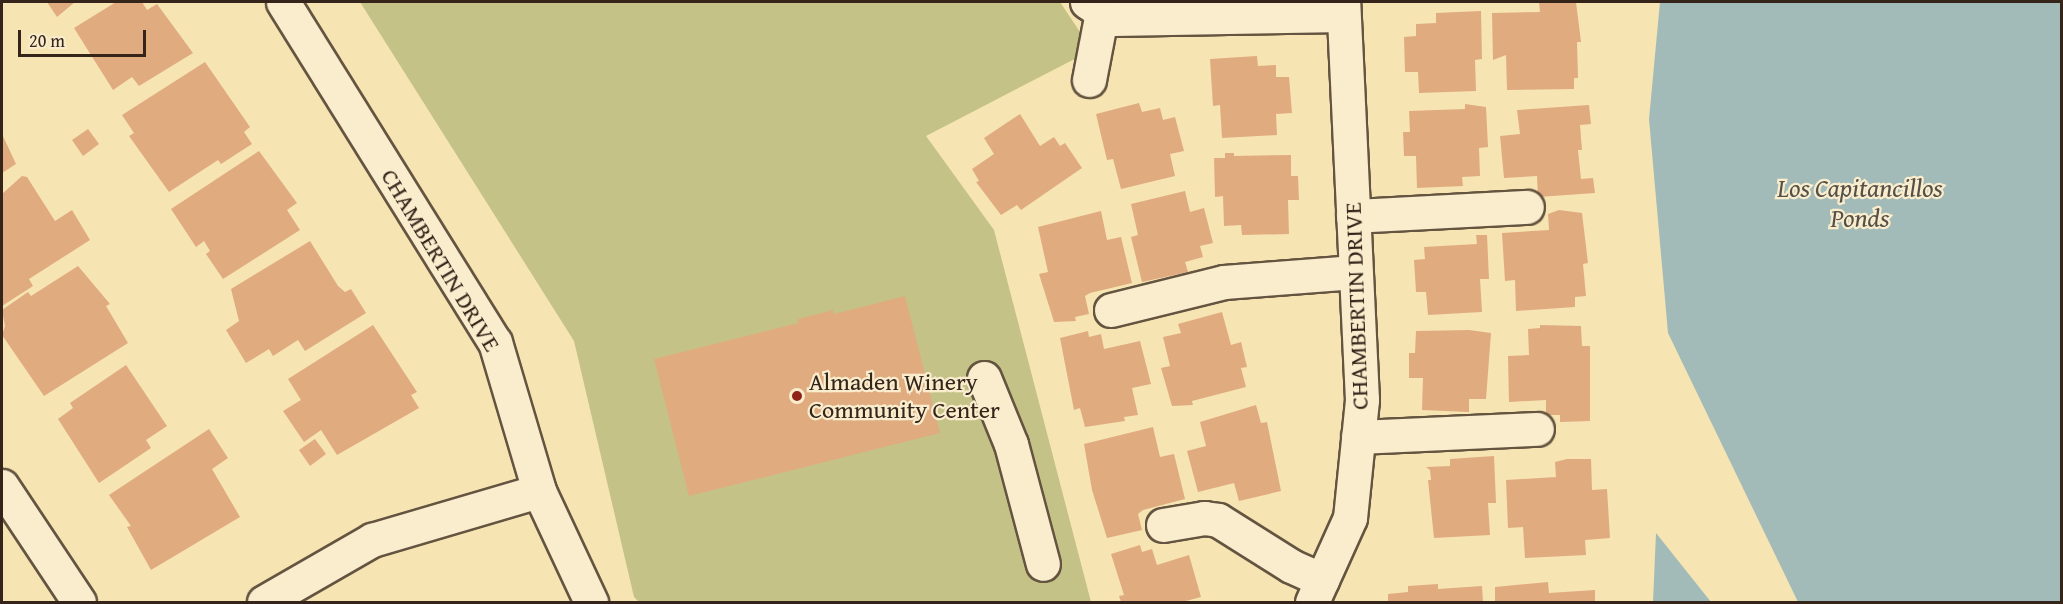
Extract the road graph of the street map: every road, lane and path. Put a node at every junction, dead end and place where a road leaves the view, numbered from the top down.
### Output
1 (283, 2) edge
2 (1094, 7) edge
3 (1343, 8) edge
4 (1089, 80) dead end
5 (1527, 207) dead end
6 (1353, 216) junction
7 (1355, 272) junction
8 (1112, 310) dead end
9 (984, 378) dead end
10 (1537, 429) dead end
11 (1358, 437) junction
12 (2, 486) edge
13 (539, 491) junction
14 (1163, 525) dead end
15 (1043, 564) dead end
16 (1317, 591) edge
17 (79, 603) edge
18 (264, 603) edge
19 (591, 603) edge

1 - 13 street, CHAMBERTIN DRIVE
2 - 3 street
2 - 4 street
3 - 6 street, CHAMBERTIN DRIVE
5 - 6 street
6 - 7 street, CHAMBERTIN DRIVE
7 - 8 street
7 - 11 street, CHAMBERTIN DRIVE
9 - 15 street
10 - 11 street
11 - 16 street, CHAMBERTIN DRIVE
12 - 17 street
13 - 18 street
13 - 19 street, CHAMBERTIN DRIVE
14 - 16 street

